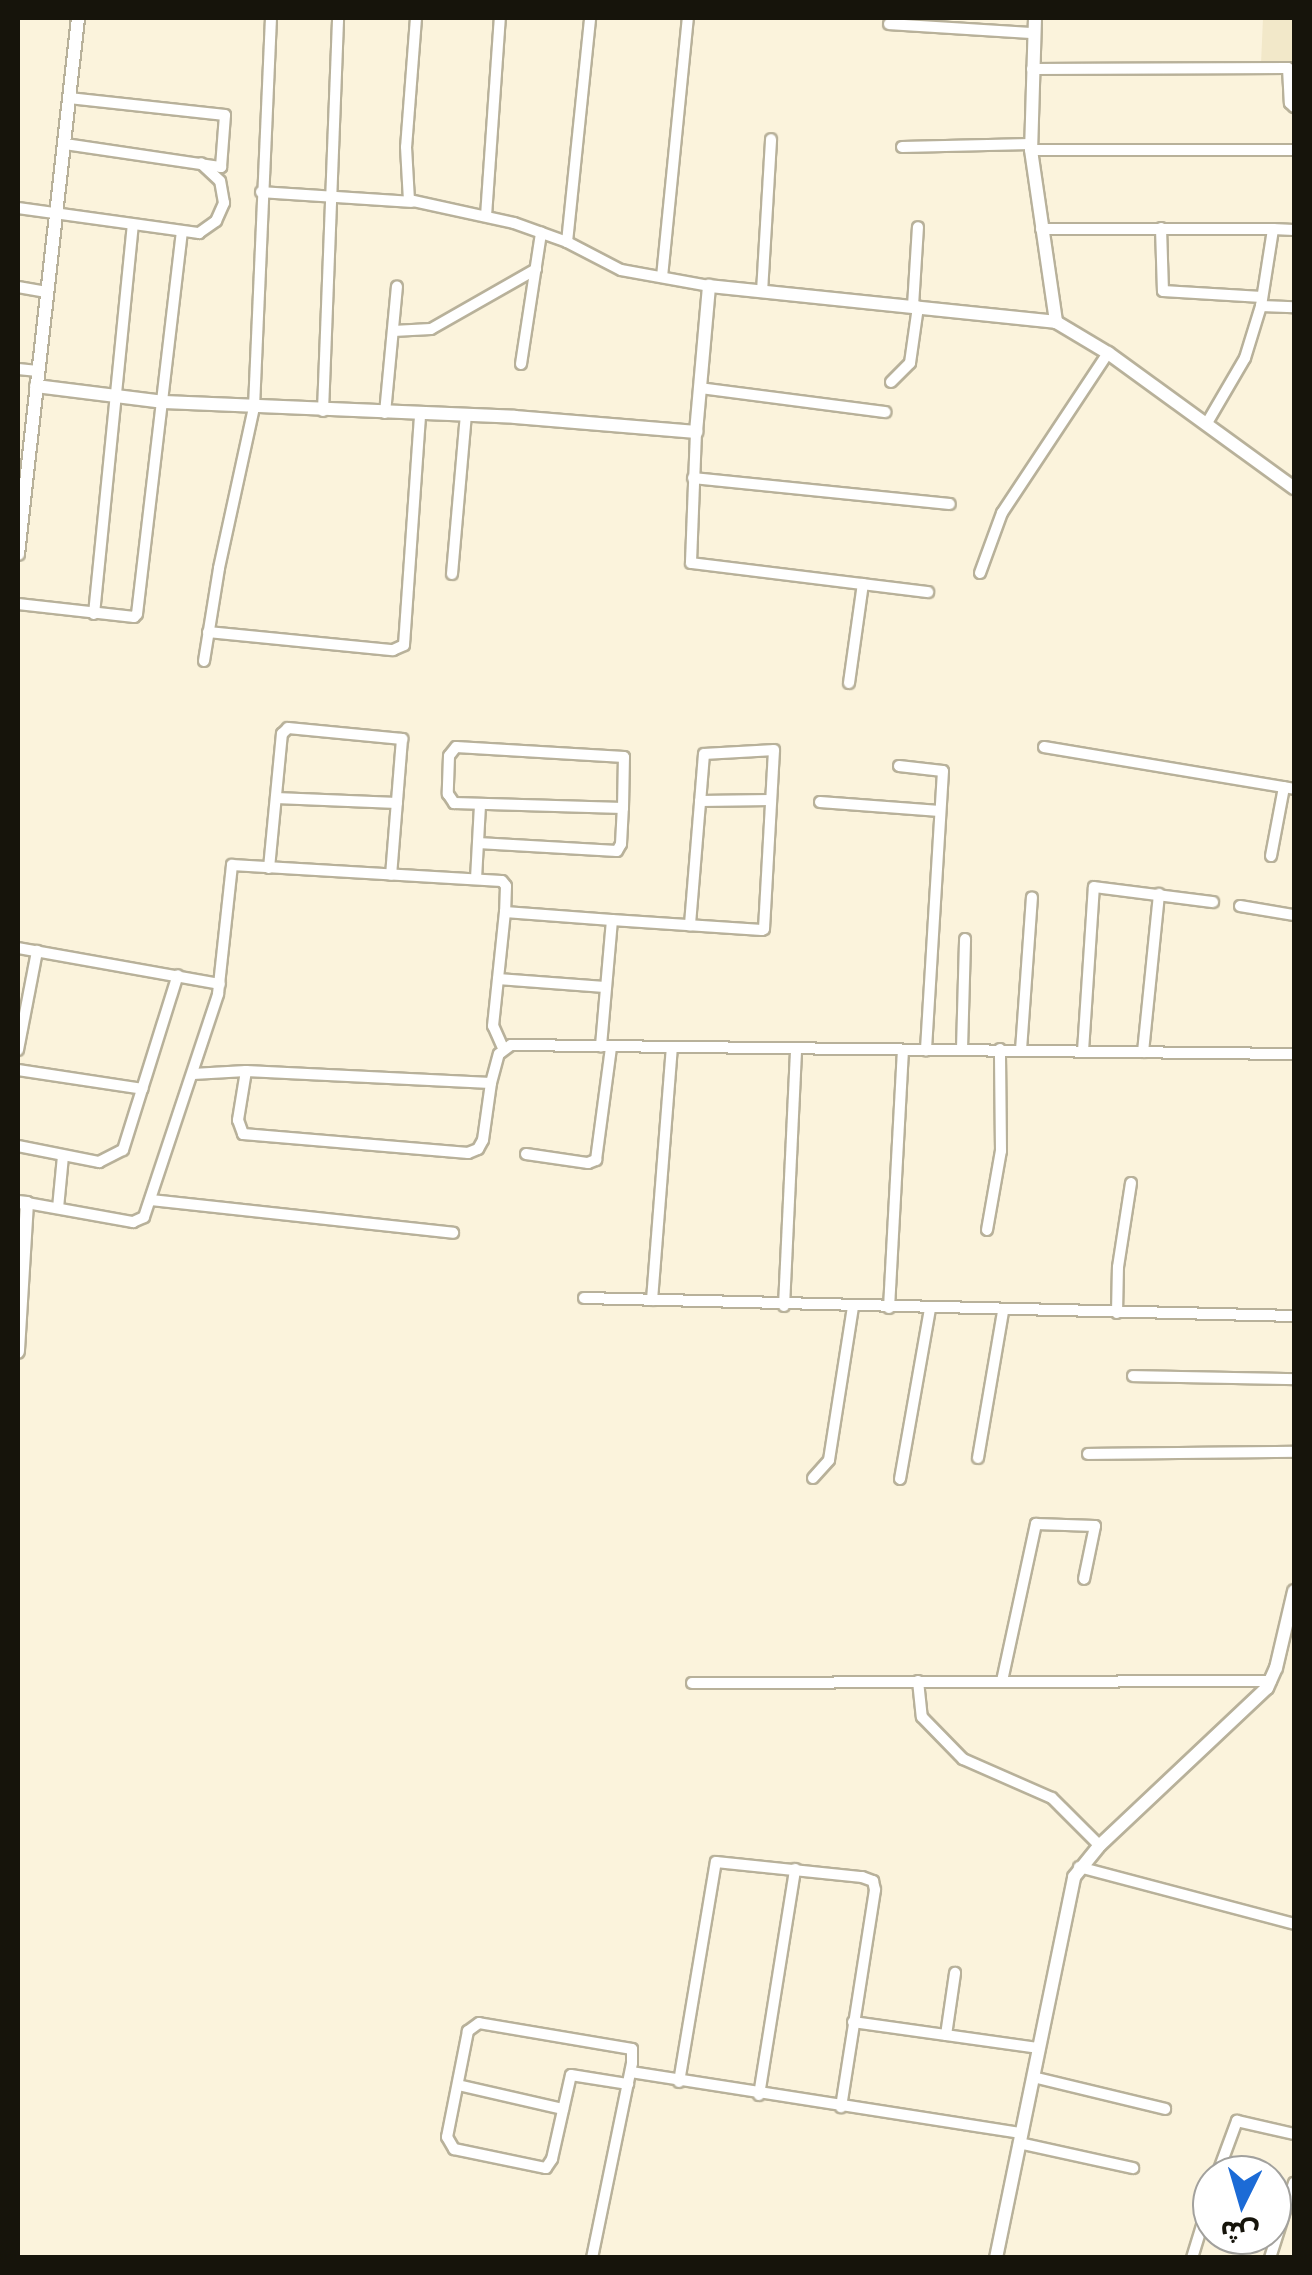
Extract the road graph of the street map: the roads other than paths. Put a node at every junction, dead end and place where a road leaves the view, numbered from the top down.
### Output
1 (78, 18) edge
2 (271, 18) edge
3 (338, 18) edge
4 (416, 18) edge
5 (500, 18) edge
6 (590, 18) edge
7 (688, 18) edge
8 (1035, 18) edge
9 (889, 24) dead end
10 (1034, 32) junction
11 (1032, 69) junction
12 (70, 98) junction
13 (1294, 108) edge
14 (771, 139) dead end
15 (65, 144) junction
16 (1031, 147) junction
17 (902, 148) dead end
18 (1294, 150) edge
19 (202, 163) junction
20 (261, 192) junction
21 (329, 194) junction
22 (413, 202) junction
23 (18, 208) edge
24 (56, 216) junction
25 (486, 216) junction
26 (133, 225) junction
27 (918, 227) dead end
28 (1040, 228) junction
29 (1161, 228) junction
30 (1273, 229) junction
31 (1294, 230) edge
32 (182, 232) junction
33 (541, 233) junction
34 (567, 242) junction
35 (536, 269) junction
36 (662, 277) junction
37 (710, 286) junction
38 (398, 287) dead end
39 (18, 288) edge
40 (47, 292) junction
41 (762, 292) junction
42 (1262, 302) junction
43 (916, 306) junction
44 (1294, 308) edge
45 (1056, 322) junction
46 (393, 331) junction
47 (1108, 353) junction
48 (521, 364) dead end
49 (18, 368) edge
50 (38, 371) junction
51 (891, 382) dead end
52 (36, 386) junction
53 (700, 388) junction
54 (119, 396) junction
55 (164, 402) junction
56 (254, 408) junction
57 (323, 410) junction
58 (884, 412) dead end
59 (385, 414) junction
60 (420, 414) junction
61 (466, 414) junction
62 (1208, 423) junction
63 (696, 432) junction
64 (693, 478) junction
65 (1294, 488) edge
66 (21, 495) edge
67 (950, 504) dead end
68 (18, 554) edge
69 (980, 573) dead end
70 (452, 574) dead end
71 (863, 584) junction
72 (928, 592) dead end
73 (18, 604) edge
74 (94, 614) junction
75 (208, 632) junction
76 (204, 661) dead end
77 (849, 683) dead end
78 (1044, 747) dead end
79 (899, 766) dead end
80 (1289, 788) edge
81 (276, 798) junction
82 (771, 800) junction
83 (700, 801) junction
84 (820, 802) dead end
85 (397, 803) junction
86 (480, 805) junction
87 (623, 808) junction
88 (940, 810) junction
89 (478, 843) junction
90 (1271, 856) dead end
91 (269, 868) junction
92 (391, 875) junction
93 (476, 879) junction
94 (1159, 894) junction
95 (1032, 897) dead end
96 (1213, 902) dead end
97 (1240, 906) dead end
98 (504, 912) junction
99 (1294, 916) edge
100 (612, 920) junction
101 (690, 925) junction
102 (966, 939) dead end
103 (18, 948) edge
104 (37, 951) junction
105 (178, 976) junction
106 (498, 979) junction
107 (220, 984) junction
108 (605, 988) junction
109 (503, 1048) junction
110 (606, 1048) junction
111 (672, 1048) junction
112 (796, 1049) junction
113 (962, 1049) junction
114 (18, 1050) edge
115 (903, 1050) junction
116 (926, 1050) junction
117 (1000, 1050) junction
118 (1022, 1050) junction
119 (1083, 1052) junction
120 (1144, 1052) junction
121 (1294, 1054) edge
122 (18, 1070) edge
123 (246, 1070) junction
124 (193, 1074) junction
125 (491, 1083) junction
126 (144, 1088) junction
127 (18, 1146) edge
128 (526, 1154) dead end
129 (63, 1156) junction
130 (1131, 1183) dead end
131 (151, 1200) junction
132 (22, 1202) edge
133 (58, 1208) junction
134 (987, 1230) dead end
135 (453, 1233) dead end
136 (584, 1298) dead end
137 (652, 1300) junction
138 (784, 1306) junction
139 (853, 1307) junction
140 (889, 1308) junction
141 (930, 1309) junction
142 (1002, 1310) junction
143 (1117, 1313) junction
144 (1294, 1316) edge
145 (18, 1352) edge
146 (1133, 1376) dead end
147 (1294, 1379) edge
148 (1294, 1452) edge
149 (1088, 1454) dead end
150 (978, 1458) dead end
151 (814, 1478) dead end
152 (900, 1479) dead end
153 (1084, 1579) dead end
154 (1294, 1591) edge
155 (918, 1681) junction
156 (1002, 1681) junction
157 (1272, 1681) junction
158 (692, 1683) dead end
159 (1100, 1846) junction
160 (1079, 1867) junction
161 (794, 1869) junction
162 (1294, 1924) edge
163 (955, 1972) dead end
164 (853, 2022) junction
165 (946, 2035) junction
166 (1039, 2048) junction
167 (1034, 2077) junction
168 (629, 2078) junction
169 (679, 2082) junction
170 (458, 2086) junction
171 (759, 2095) junction
172 (841, 2107) junction
173 (563, 2109) junction
174 (1165, 2110) dead end
175 (1294, 2134) edge
176 (1020, 2138) junction
177 (1225, 2155) edge
178 (1133, 2168) dead end
179 (1294, 2183) edge
180 (592, 2258) edge
181 (996, 2258) edge
182 (1270, 2258) edge

1 - 12 street
2 - 20 street
3 - 21 street
4 - 22 street
5 - 25 street
6 - 34 street
7 - 36 street
8 - 10 street
9 - 10 street
10 - 11 street
11 - 13 street
11 - 16 street
12 - 15 street
12 - 19 street
14 - 41 street
15 - 19 street
15 - 24 street
16 - 17 street
16 - 18 street
16 - 28 street
19 - 32 street
20 - 21 street
20 - 56 street
21 - 22 street
21 - 57 street
22 - 25 street
23 - 24 street
24 - 26 street
24 - 40 street
25 - 33 street
26 - 32 street
26 - 54 street
27 - 43 street
28 - 29 street
28 - 45 street
29 - 30 street
29 - 42 street
30 - 31 street
30 - 42 street
32 - 55 street
33 - 34 street
33 - 35 street
34 - 36 street
35 - 46 street
35 - 48 street
36 - 37 street
37 - 41 street
37 - 53 street
38 - 46 street
39 - 40 street
40 - 50 street
41 - 43 street
42 - 44 street
42 - 62 street
43 - 45 street
43 - 51 street
45 - 47 street
46 - 59 street
47 - 62 street
47 - 69 street
49 - 50 street
50 - 52 street
52 - 54 street
52 - 66 street
53 - 58 street
53 - 63 street
54 - 55 street
54 - 74 street
55 - 56 street
55 - 74 street
56 - 57 street
56 - 75 street
57 - 59 street
59 - 60 street
60 - 61 street
60 - 75 street
61 - 63 street
61 - 70 street
62 - 65 street
63 - 64 street
64 - 67 street
64 - 71 street
66 - 68 street
71 - 72 street
71 - 77 street
73 - 74 street
75 - 76 street
78 - 80 street
79 - 88 street
80 - 90 street
81 - 85 street
81 - 85 street
81 - 91 street
82 - 83 street
82 - 83 street
82 - 101 street
83 - 101 street
84 - 88 street
85 - 92 street
86 - 87 street
86 - 87 street
86 - 89 street
87 - 89 street
88 - 116 street
89 - 93 street
91 - 92 street
91 - 107 street
92 - 93 street
93 - 98 street
94 - 96 street
94 - 119 street
94 - 120 street
95 - 118 street
97 - 99 street
98 - 100 street
98 - 106 street
100 - 101 street
100 - 108 street
102 - 113 street
103 - 104 street
104 - 105 street
104 - 114 street
105 - 107 street
105 - 126 street
106 - 108 street
106 - 109 street
107 - 124 street
108 - 110 street
109 - 110 street
109 - 125 street
110 - 111 street
110 - 128 street
111 - 112 street
111 - 137 street
112 - 115 street
112 - 138 street
113 - 116 street
113 - 117 street
115 - 116 street
115 - 140 street
117 - 118 street
117 - 134 street
118 - 119 street
119 - 120 street
120 - 121 street
122 - 126 street
123 - 124 street
123 - 125 street
123 - 125 street
124 - 131 street
126 - 129 street
127 - 129 street
129 - 133 street
130 - 143 street
131 - 133 street
131 - 135 street
132 - 133 street
132 - 145 street
136 - 137 street
137 - 138 street
138 - 139 street
139 - 140 street
139 - 151 street
140 - 141 street
141 - 142 street
141 - 152 street
142 - 143 street
142 - 150 street
143 - 144 street
146 - 147 street
148 - 149 street
153 - 156 street
154 - 157 street
155 - 156 street
155 - 158 street
155 - 159 street
156 - 157 street
157 - 159 street
159 - 160 street
160 - 162 street
160 - 166 street
161 - 164 street
161 - 169 street
161 - 171 street
163 - 165 street
164 - 165 street
164 - 172 street
165 - 166 street
166 - 167 street
167 - 174 street
167 - 176 street
168 - 169 street
168 - 170 street
168 - 173 street
168 - 180 street
169 - 171 street
170 - 173 street
170 - 173 street
171 - 172 street
172 - 176 street
175 - 177 street
176 - 178 street
176 - 181 street
179 - 182 street

